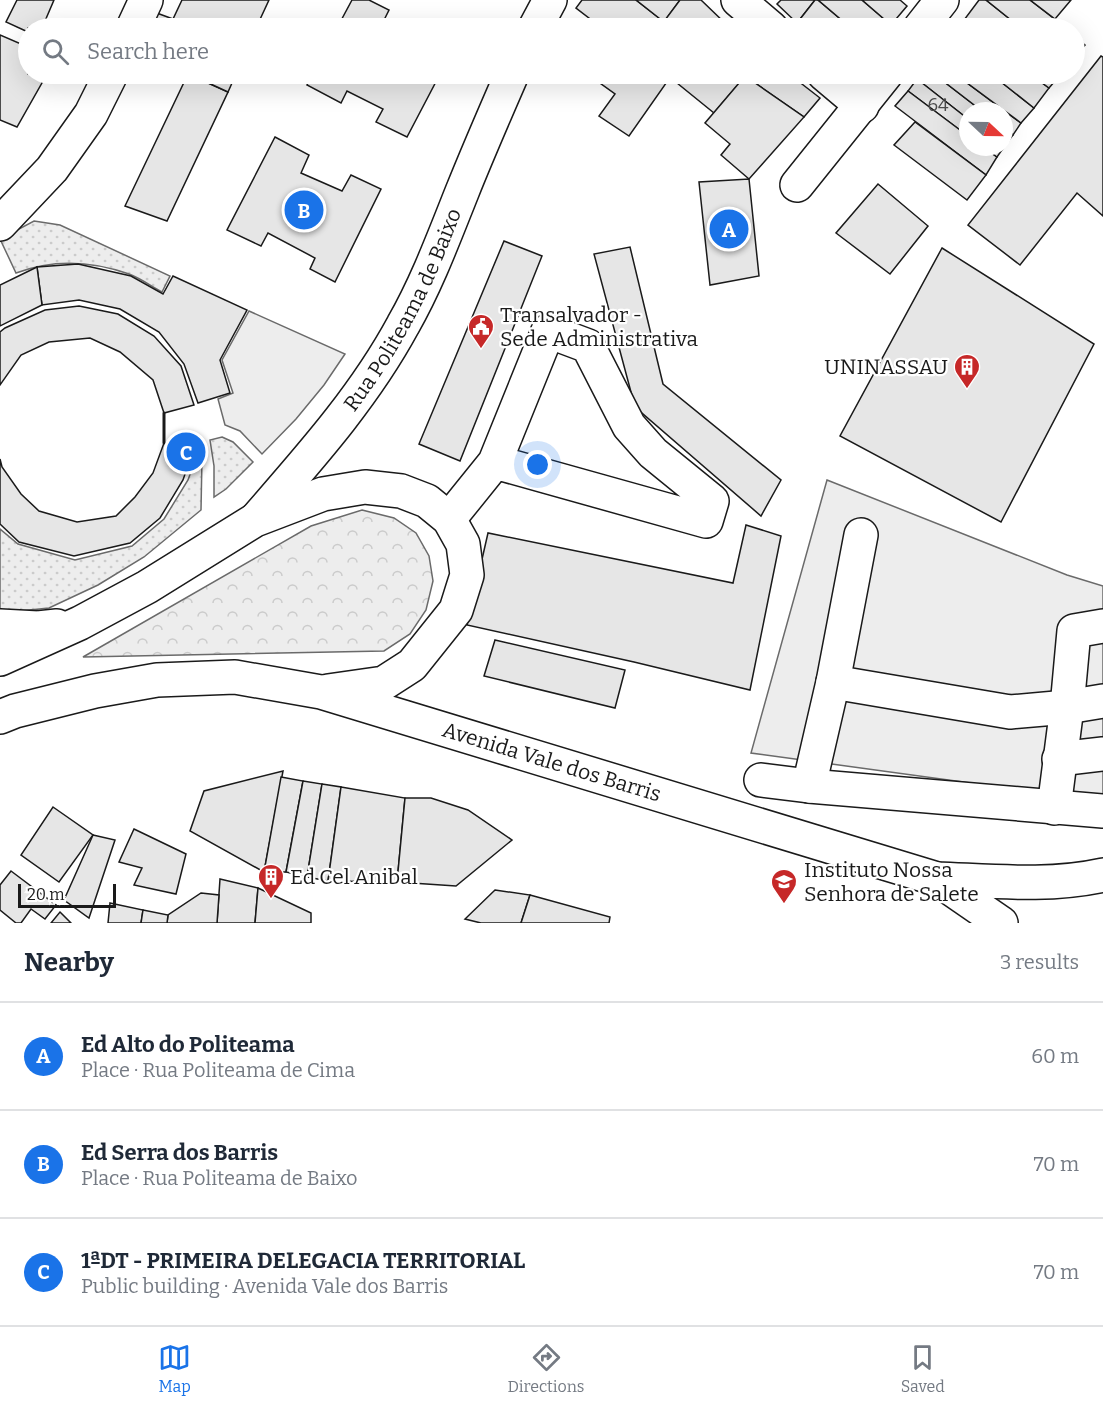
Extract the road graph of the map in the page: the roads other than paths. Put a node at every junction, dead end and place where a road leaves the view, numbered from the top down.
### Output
1 (146, 0) edge
2 (550, 0) edge
3 (738, 0) edge
4 (942, 0) edge
5 (138, 18) edge
6 (541, 18) edge
7 (759, 18) edge
8 (928, 18) edge
9 (106, 84) edge
10 (508, 84) edge
11 (836, 84) edge
12 (878, 84) edge
13 (862, 106) junction
14 (797, 185) dead end
15 (0, 224) edge
16 (653, 453) junction
17 (495, 462) junction
18 (636, 502) junction
19 (449, 519) junction
20 (255, 520) junction
21 (861, 535) dead end
22 (80, 623) junction
23 (0, 626) edge
24 (1103, 626) edge
25 (0, 659) edge
26 (833, 682) junction
27 (321, 692) junction
28 (1103, 701) edge
29 (1067, 707) junction
30 (0, 717) edge
31 (1103, 754) edge
32 (1059, 759) junction
33 (761, 780) dead end
34 (809, 786) junction
35 (1054, 808) junction
36 (1103, 811) edge
37 (1103, 875) edge
38 (937, 879) junction
39 (1001, 923) edge

1 - 5 street
2 - 6 street
3 - 7 street
4 - 8 street
9 - 15 street
10 - 20 street, Rua Politeama de Baixo
11 - 13 street
12 - 13 street
13 - 14 street
16 - 17 street
16 - 18 street
16 - 18 street
17 - 18 street
17 - 19 street
19 - 20 street
19 - 27 street
20 - 22 street
21 - 26 street
22 - 23 street
22 - 25 street
24 - 29 street
26 - 29 street
26 - 34 street
27 - 30 street, Avenida Vale dos Barris
27 - 38 street, Avenida Vale dos Barris
28 - 29 street
29 - 32 street
31 - 32 street
32 - 35 street
33 - 34 street
34 - 35 street
35 - 36 street
37 - 38 street, Avenida Vale dos Barris
38 - 39 street

